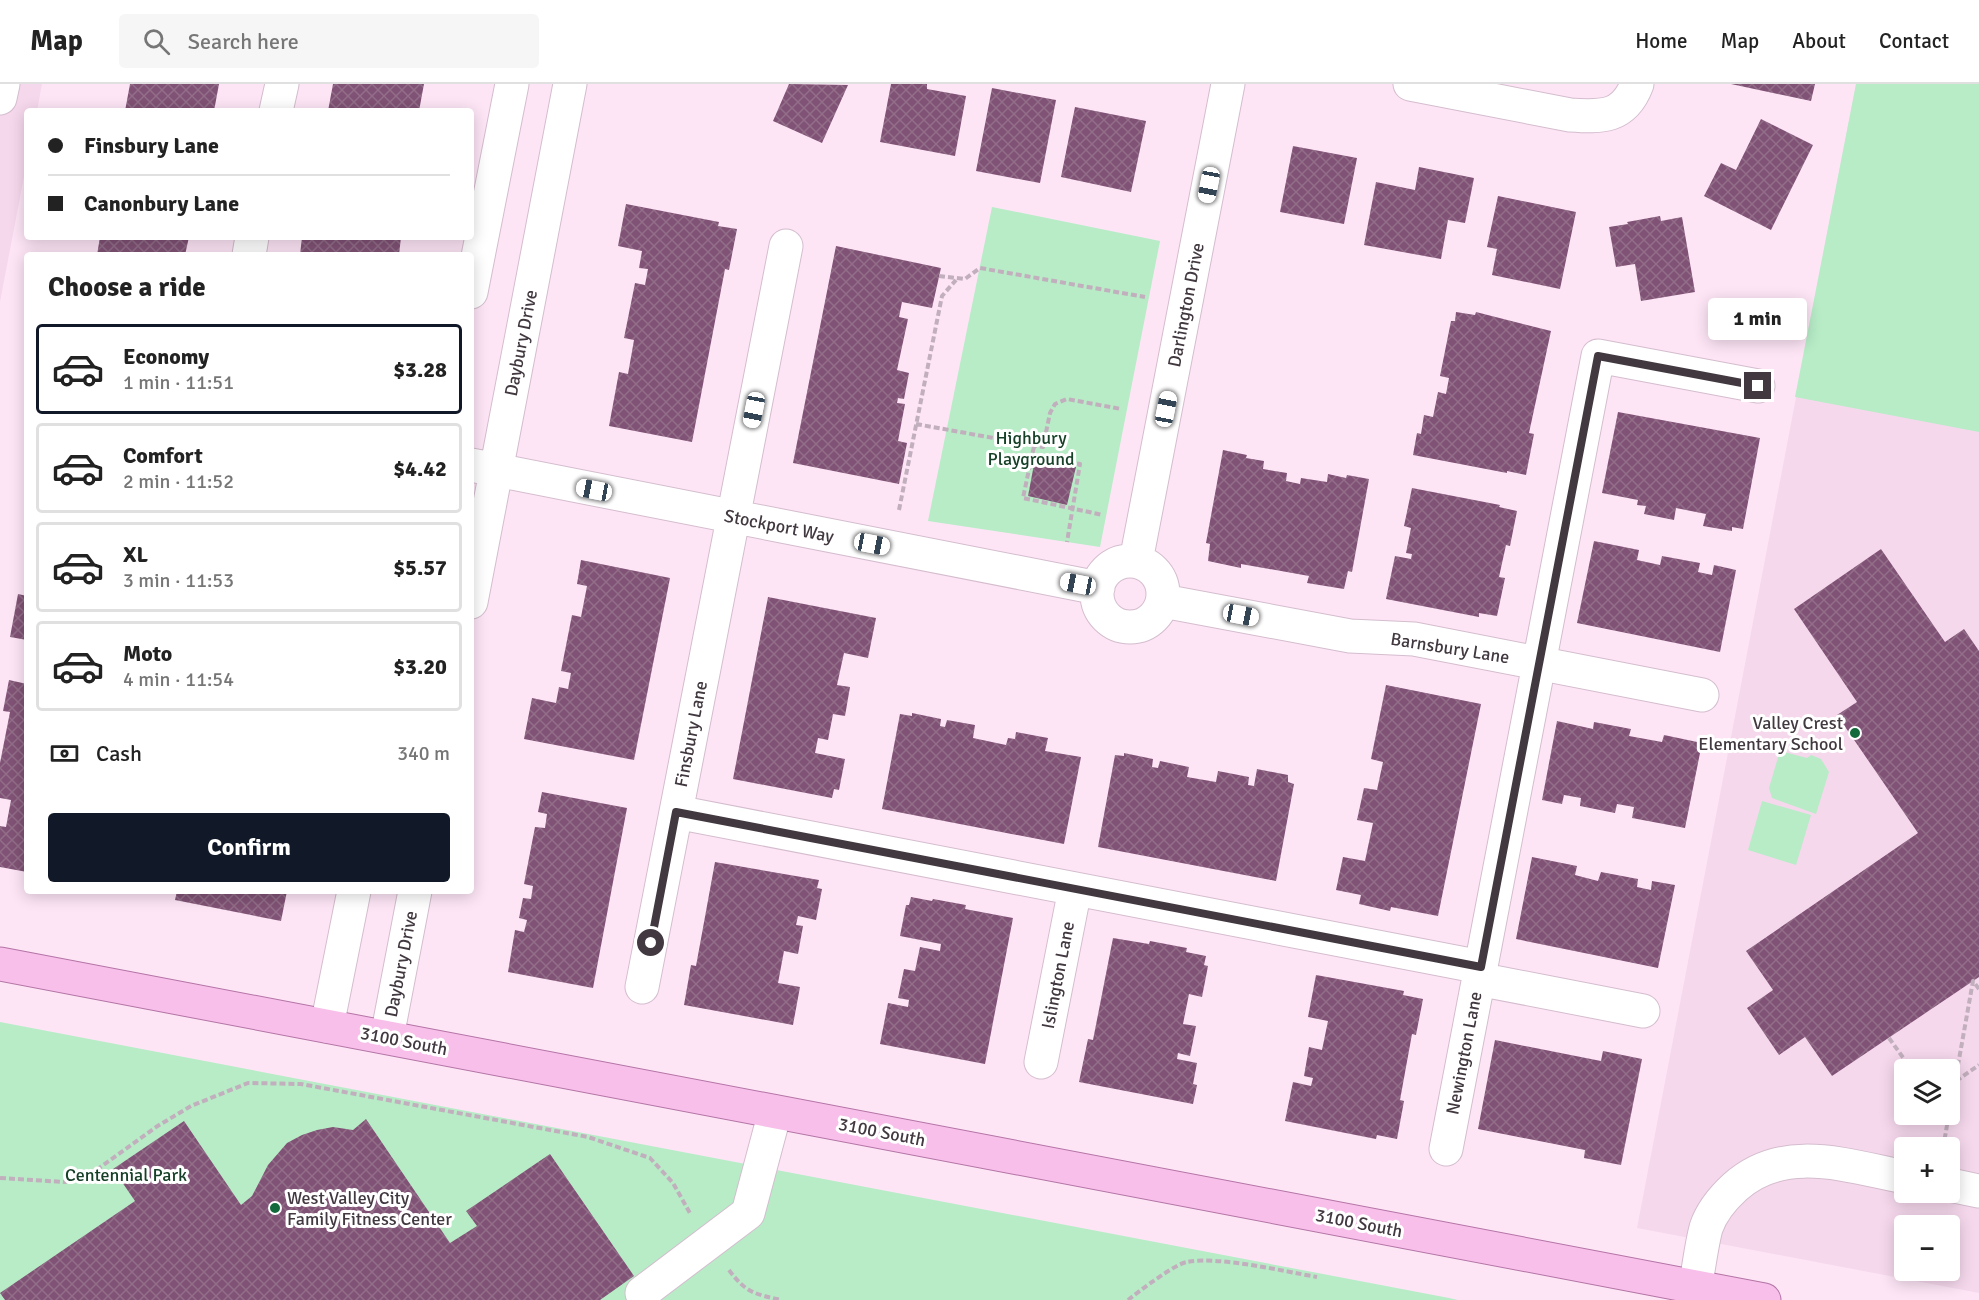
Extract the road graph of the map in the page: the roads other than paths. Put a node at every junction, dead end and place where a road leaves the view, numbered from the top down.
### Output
1 (3, 84) edge
2 (282, 84) edge
3 (512, 84) edge
4 (570, 84) edge
5 (1228, 84) edge
6 (1410, 84) edge
7 (1629, 97) edge
8 (0, 98) edge
9 (277, 108) edge
10 (786, 246) dead end
11 (474, 277) edge
12 (1758, 386) dead end
13 (484, 468) edge
14 (734, 517) junction
15 (1136, 561) junction
16 (474, 571) edge
17 (1098, 588) junction
18 (1163, 601) junction
19 (1539, 664) junction
20 (1702, 695) dead end
21 (676, 812) junction
22 (1075, 889) junction
23 (353, 894) edge
24 (414, 894) edge
25 (0, 964) edge
26 (1480, 973) junction
27 (642, 987) dead end
28 (1643, 1011) dead end
29 (327, 1026) junction
30 (387, 1037) junction
31 (1041, 1062) dead end
32 (775, 1112) junction
33 (1446, 1149) dead end
34 (1894, 1175) edge
35 (1960, 1187) edge
36 (1979, 1191) edge
37 (1695, 1287) junction
38 (642, 1293) dead end
39 (1764, 1300) edge

1 - 8 street
2 - 9 street
3 - 11 street
4 - 13 street, Daybury Drive
5 - 15 street, Darlington Drive
6 - 7 street
10 - 14 street, Finsbury Lane
12 - 19 street, Newington Lane
13 - 14 street, Stockport Way
13 - 16 street, Daybury Drive
14 - 17 street, Stockport Way
14 - 21 street, Finsbury Lane
15 - 17 street
15 - 18 street
17 - 18 street
18 - 19 street, Barnsbury Lane
19 - 20 street, Barnsbury Lane
19 - 26 street, Newington Lane
21 - 22 street
21 - 27 street, Finsbury Lane
22 - 26 street
22 - 31 street, Islington Lane
23 - 29 street
24 - 30 street, Daybury Drive
25 - 29 main road, 3100 South
26 - 28 street
26 - 33 street, Newington Lane
29 - 30 main road, 3100 South
30 - 32 main road, 3100 South
32 - 37 main road, 3100 South
32 - 38 street
34 - 37 street
35 - 36 street
37 - 39 main road, 3100 South

